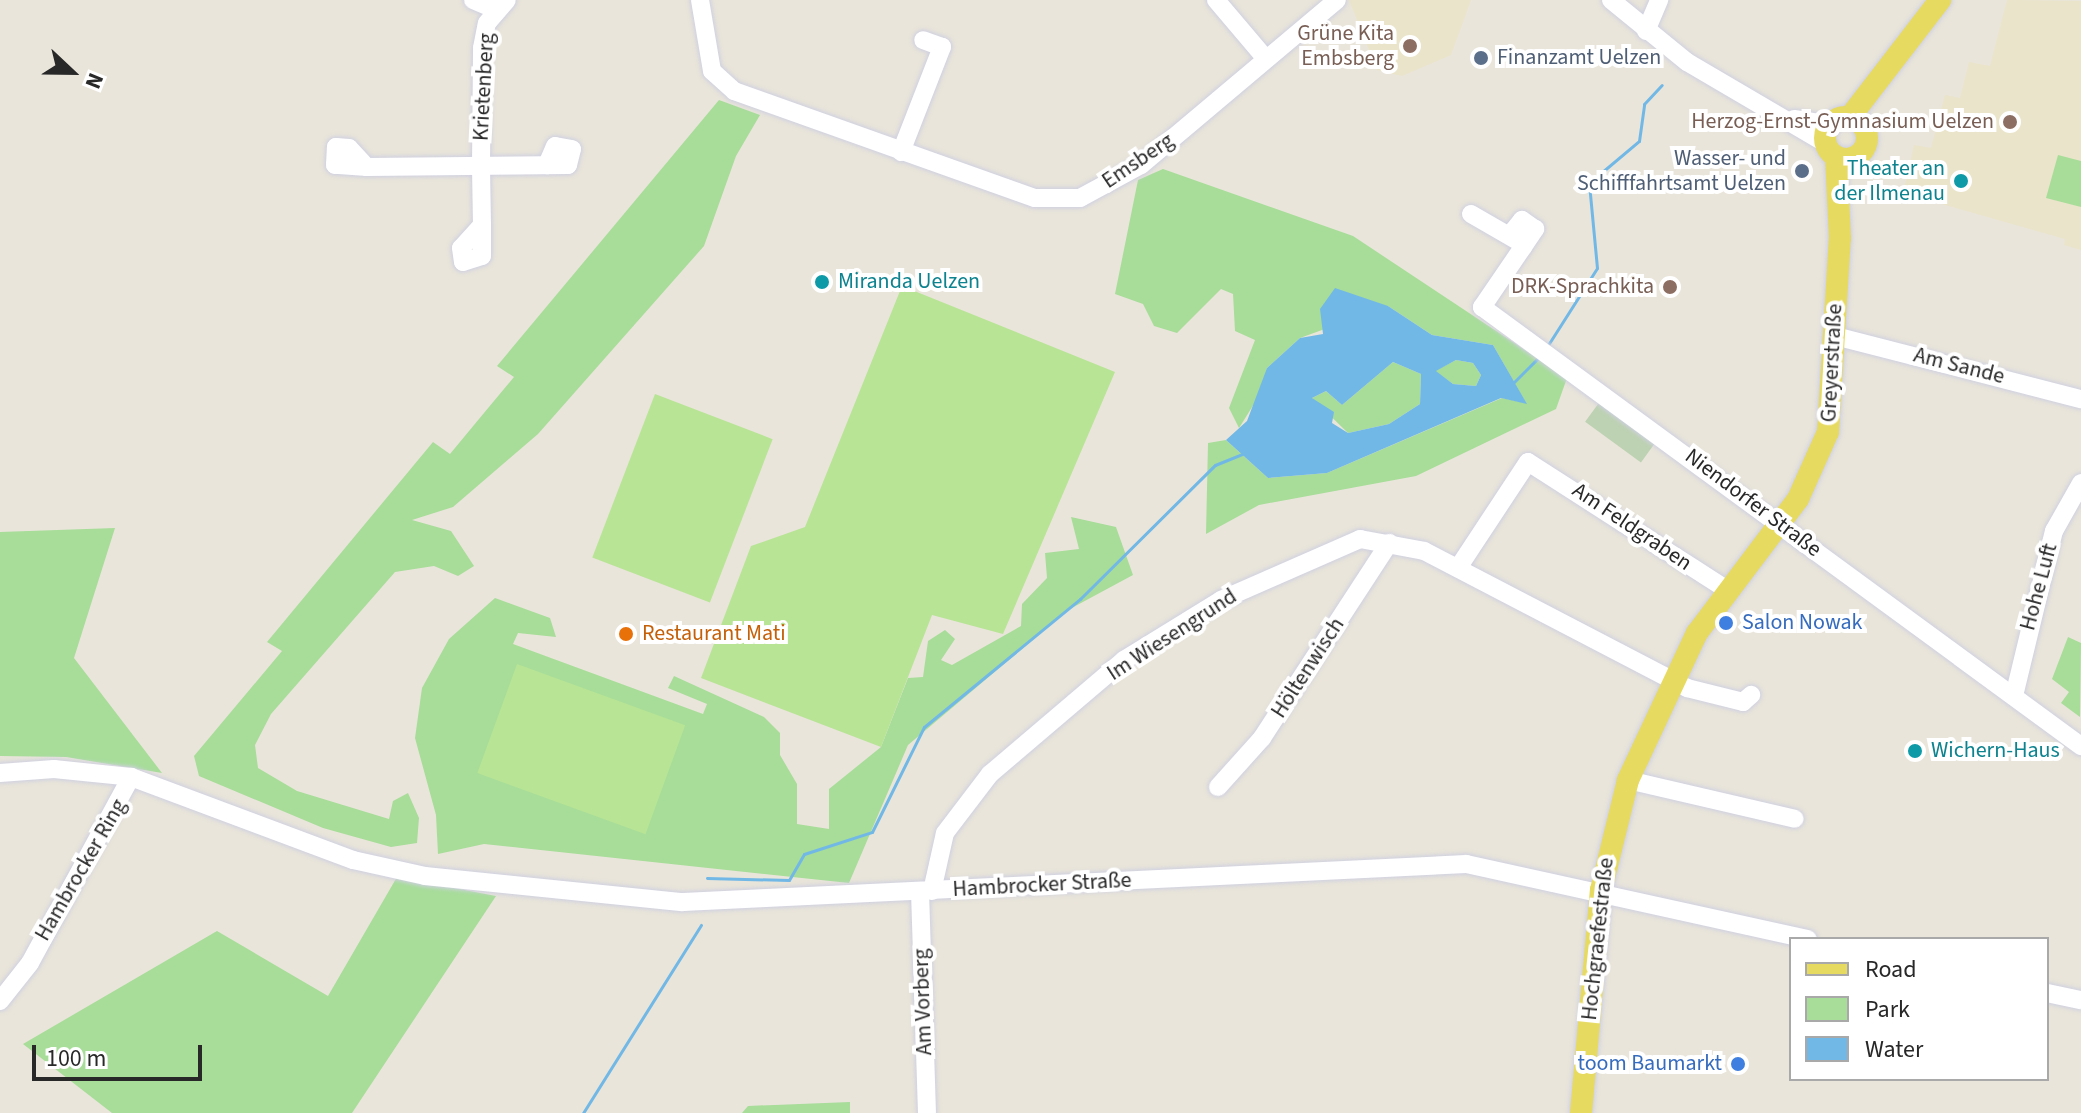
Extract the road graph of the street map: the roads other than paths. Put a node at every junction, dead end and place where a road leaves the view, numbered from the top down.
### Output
1 (473, 0) edge
2 (700, 0) edge
3 (1216, 0) edge
4 (1337, 0) edge
5 (1611, 0) edge
6 (1659, 0) edge
7 (1940, 0) edge
8 (502, 5) edge
9 (1646, 31) junction
10 (923, 40) dead end
11 (1266, 59) junction
12 (1844, 138) junction
13 (901, 152) junction
14 (547, 165) dead end
15 (367, 167) dead end
16 (481, 167) junction
17 (1471, 214) dead end
18 (482, 225) dead end
19 (1835, 336) junction
20 (2081, 399) edge
21 (2081, 483) edge
22 (1779, 522) junction
23 (1389, 543) junction
24 (1458, 568) junction
25 (1727, 590) junction
26 (1671, 680) junction
27 (1751, 695) dead end
28 (2014, 696) junction
29 (2081, 746) edge
30 (0, 773) edge
31 (131, 777) junction
32 (1628, 780) junction
33 (1218, 787) dead end
34 (1795, 819) dead end
35 (1601, 890) junction
36 (926, 891) junction
37 (1800, 937) edge
38 (2049, 993) edge
39 (2081, 1000) edge
40 (0, 1001) edge
41 (927, 1113) edge
42 (1581, 1113) edge

1 - 8 street, Krietenberg
2 - 13 street, Emsberg
3 - 11 street
4 - 11 street, Emsberg
5 - 9 street
6 - 9 street
7 - 12 main road
8 - 16 street, Krietenberg
9 - 12 street
10 - 13 street
11 - 13 street, Emsberg
12 - 19 main road, Greyerstraße
14 - 16 street, Krietenberg
15 - 16 street, Krietenberg
16 - 18 street, Krietenberg
17 - 22 street, Niendorfer Straße
19 - 20 street, Am Sande
19 - 22 main road, Greyerstraße
21 - 28 street, Hohe Luft
22 - 25 main road, Hochgraefestraße
22 - 28 street, Niendorfer Straße
23 - 24 street, Im Wiesengrund
23 - 33 street, Höltenwisch
23 - 36 street, Im Wiesengrund
24 - 25 street, Am Feldgraben
24 - 26 street, Im Wiesengrund
25 - 26 main road, Hochgraefestraße
26 - 27 street, Im Wiesengrund
26 - 32 main road, Hochgraefestraße
28 - 29 street, Niendorfer Straße
30 - 31 street, Hambrocker Straße
31 - 36 street, Hambrocker Straße
31 - 40 street, Hambrocker Ring
32 - 34 street
32 - 35 main road, Hochgraefestraße
35 - 36 street, Hambrocker Straße
35 - 37 street, Hambrocker Straße
35 - 42 main road, Hochgraefestraße
36 - 41 street, Am Vorberg
38 - 39 street

